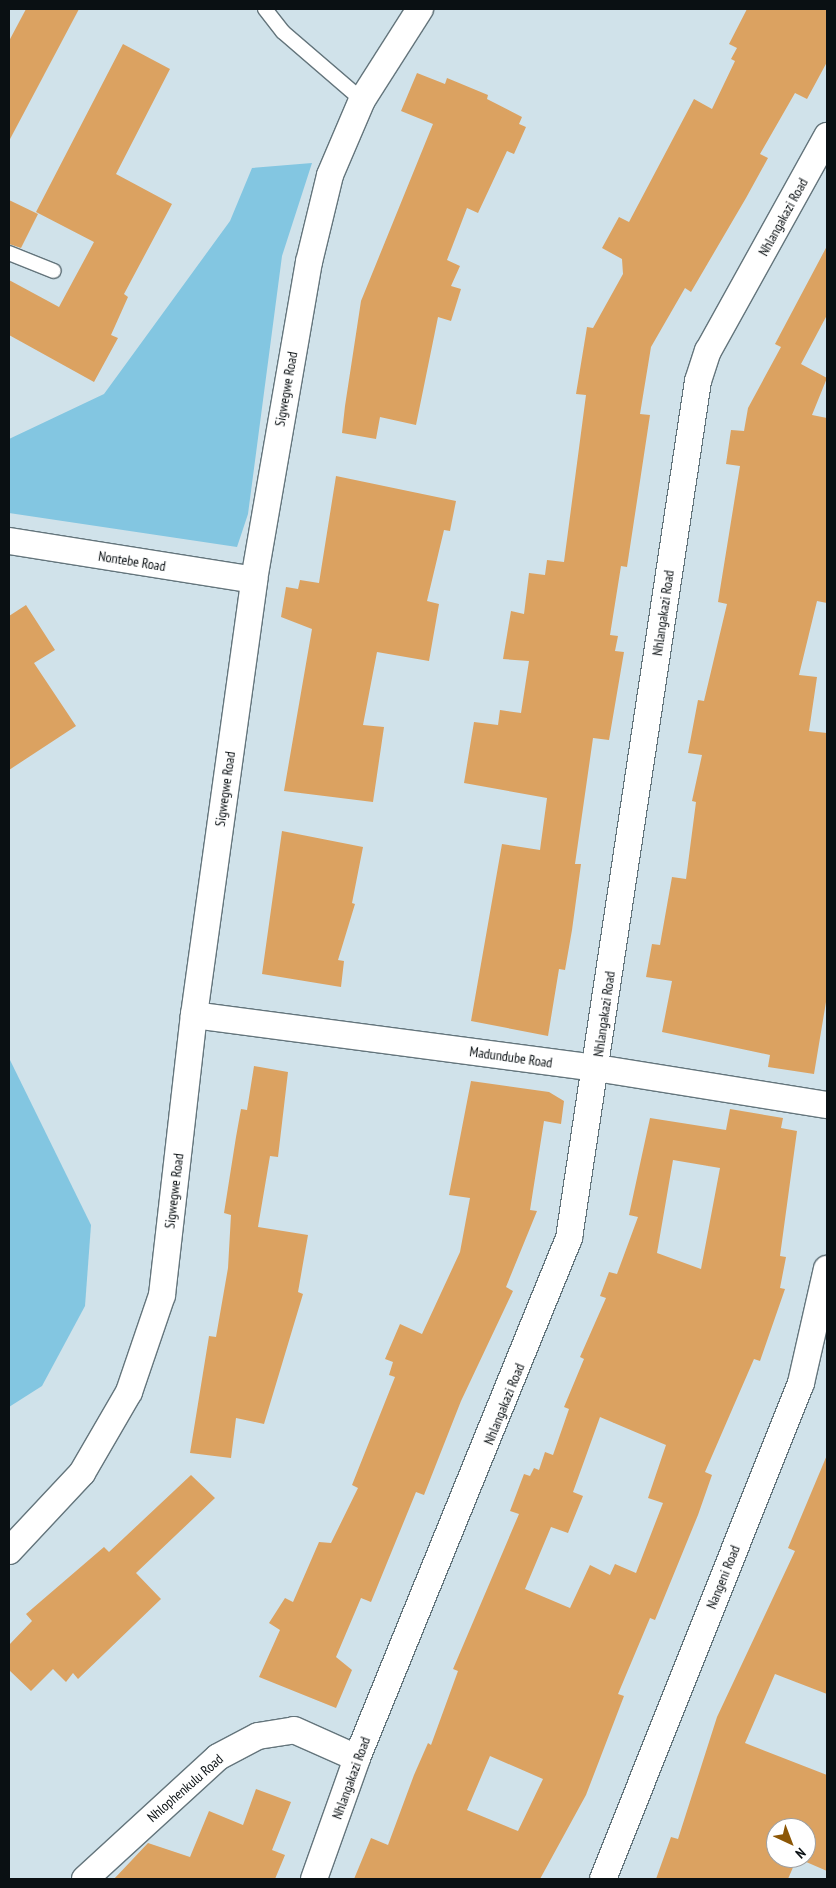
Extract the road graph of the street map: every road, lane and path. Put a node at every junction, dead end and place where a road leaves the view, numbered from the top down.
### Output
1 (265, 9) edge
2 (420, 9) edge
3 (362, 100) junction
4 (827, 136) edge
5 (9, 253) edge
6 (54, 271) dead end
7 (9, 541) edge
8 (254, 580) junction
9 (194, 1015) junction
10 (596, 1068) junction
11 (827, 1106) edge
12 (827, 1269) edge
13 (9, 1551) edge
14 (357, 1758) junction
15 (84, 1879) edge
16 (314, 1879) edge
17 (604, 1879) edge

1 - 3 lane
2 - 3 street, Sigwegwe Road
3 - 8 street, Sigwegwe Road
4 - 10 street, Nhlangakazi Road
5 - 6 lane
7 - 8 street, Nontebe Road
8 - 9 street, Sigwegwe Road
9 - 10 street, Madundube Road
9 - 13 street, Sigwegwe Road
10 - 11 street, Madundube Road
10 - 14 street, Nhlangakazi Road
12 - 17 street, Nangeni Road
14 - 15 street, Nhlophenkulu Road
14 - 16 street, Nhlangakazi Road

